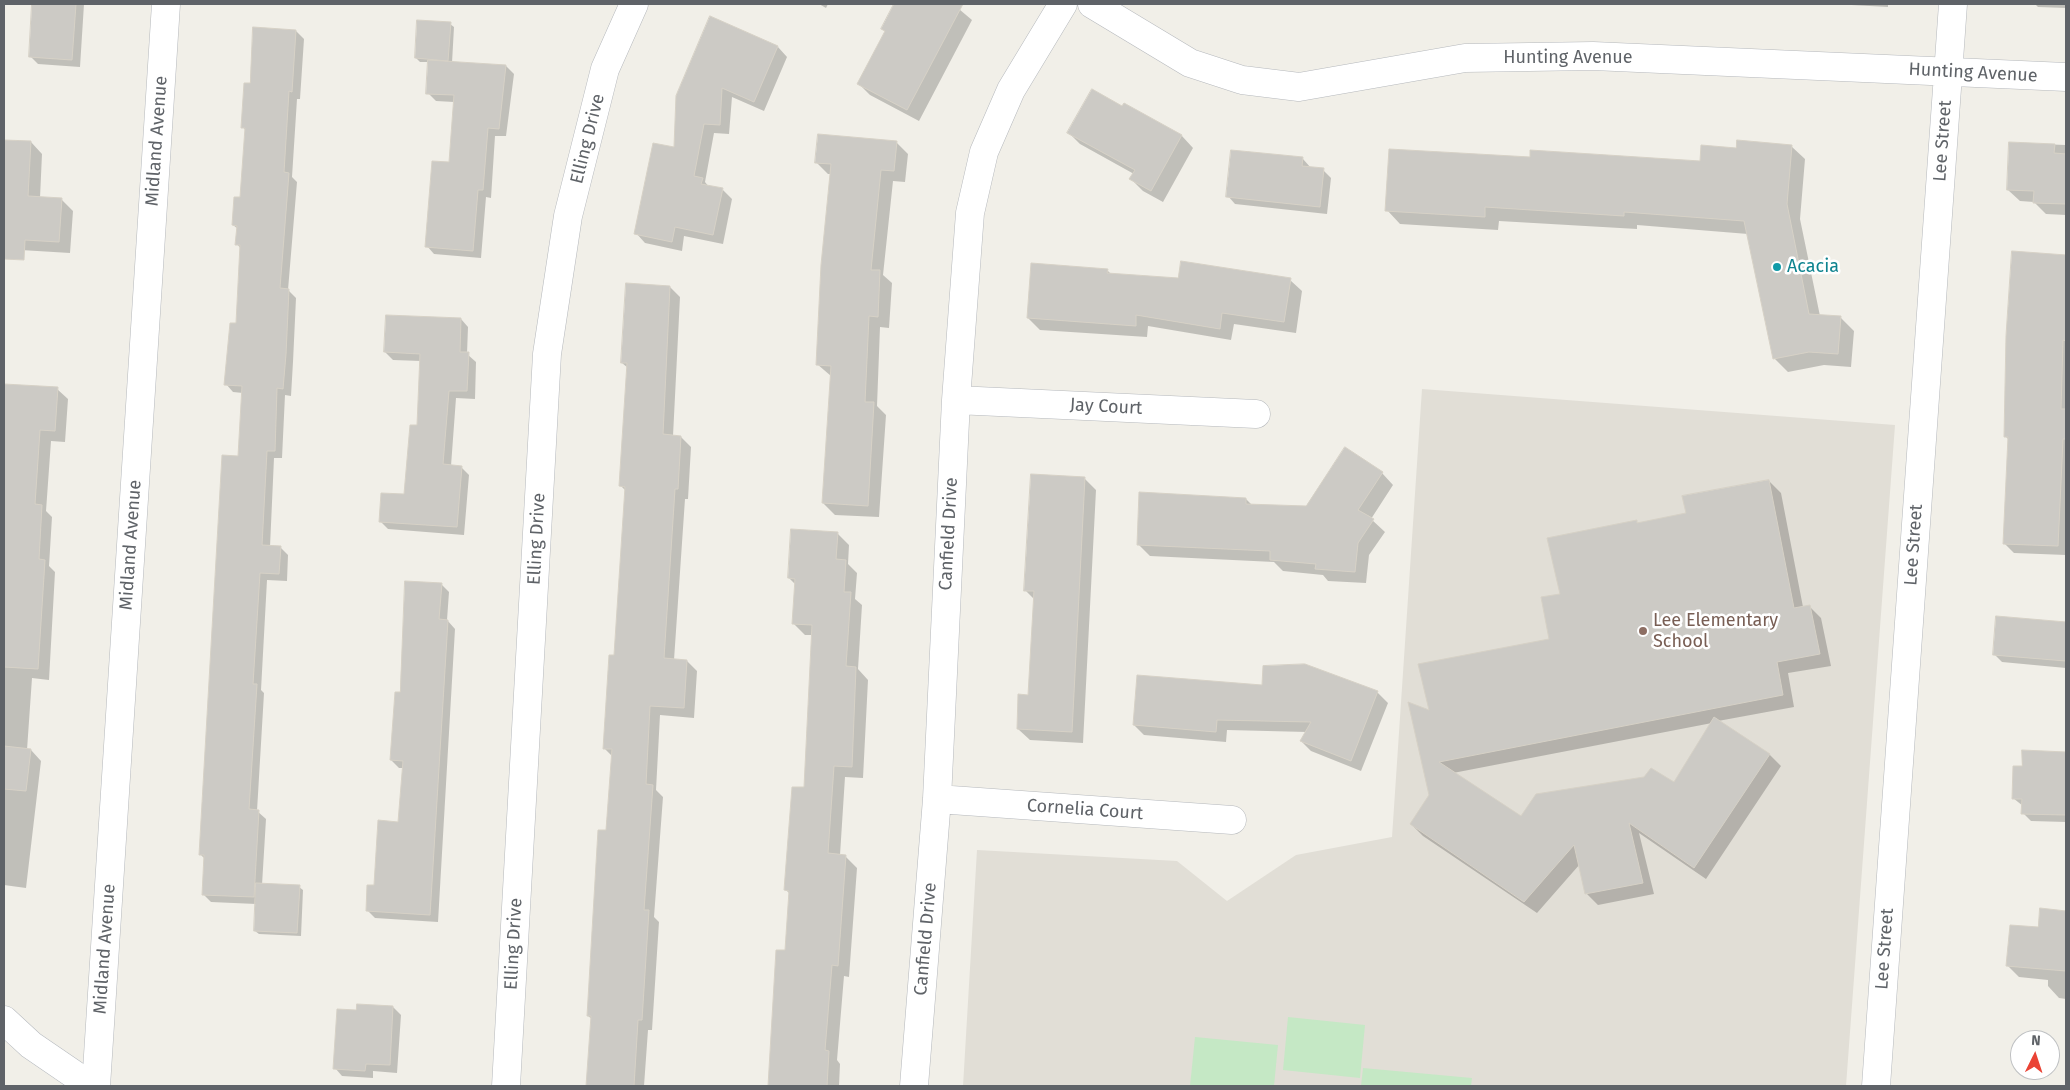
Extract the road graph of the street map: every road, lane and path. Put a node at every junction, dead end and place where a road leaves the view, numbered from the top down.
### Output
1 (166, 4) edge
2 (634, 4) edge
3 (1064, 4) edge
4 (1092, 4) edge
5 (1954, 4) edge
6 (1948, 72) junction
7 (2066, 78) edge
8 (956, 400) junction
9 (1256, 414) dead end
10 (937, 800) junction
11 (1232, 820) dead end
12 (4, 1020) edge
13 (91, 1086) edge
14 (96, 1086) edge
15 (506, 1086) edge
16 (914, 1086) edge
17 (1876, 1086) edge

1 - 14 street, Midland Avenue
2 - 15 street, Elling Drive
3 - 8 street, Canfield Drive
4 - 6 street, Hunting Avenue
5 - 6 street, Lee Street
6 - 7 street, Hunting Avenue
6 - 17 street, Lee Street
8 - 9 street, Jay Court
8 - 10 street, Canfield Drive
10 - 11 street, Cornelia Court
10 - 16 street, Canfield Drive
12 - 13 street

